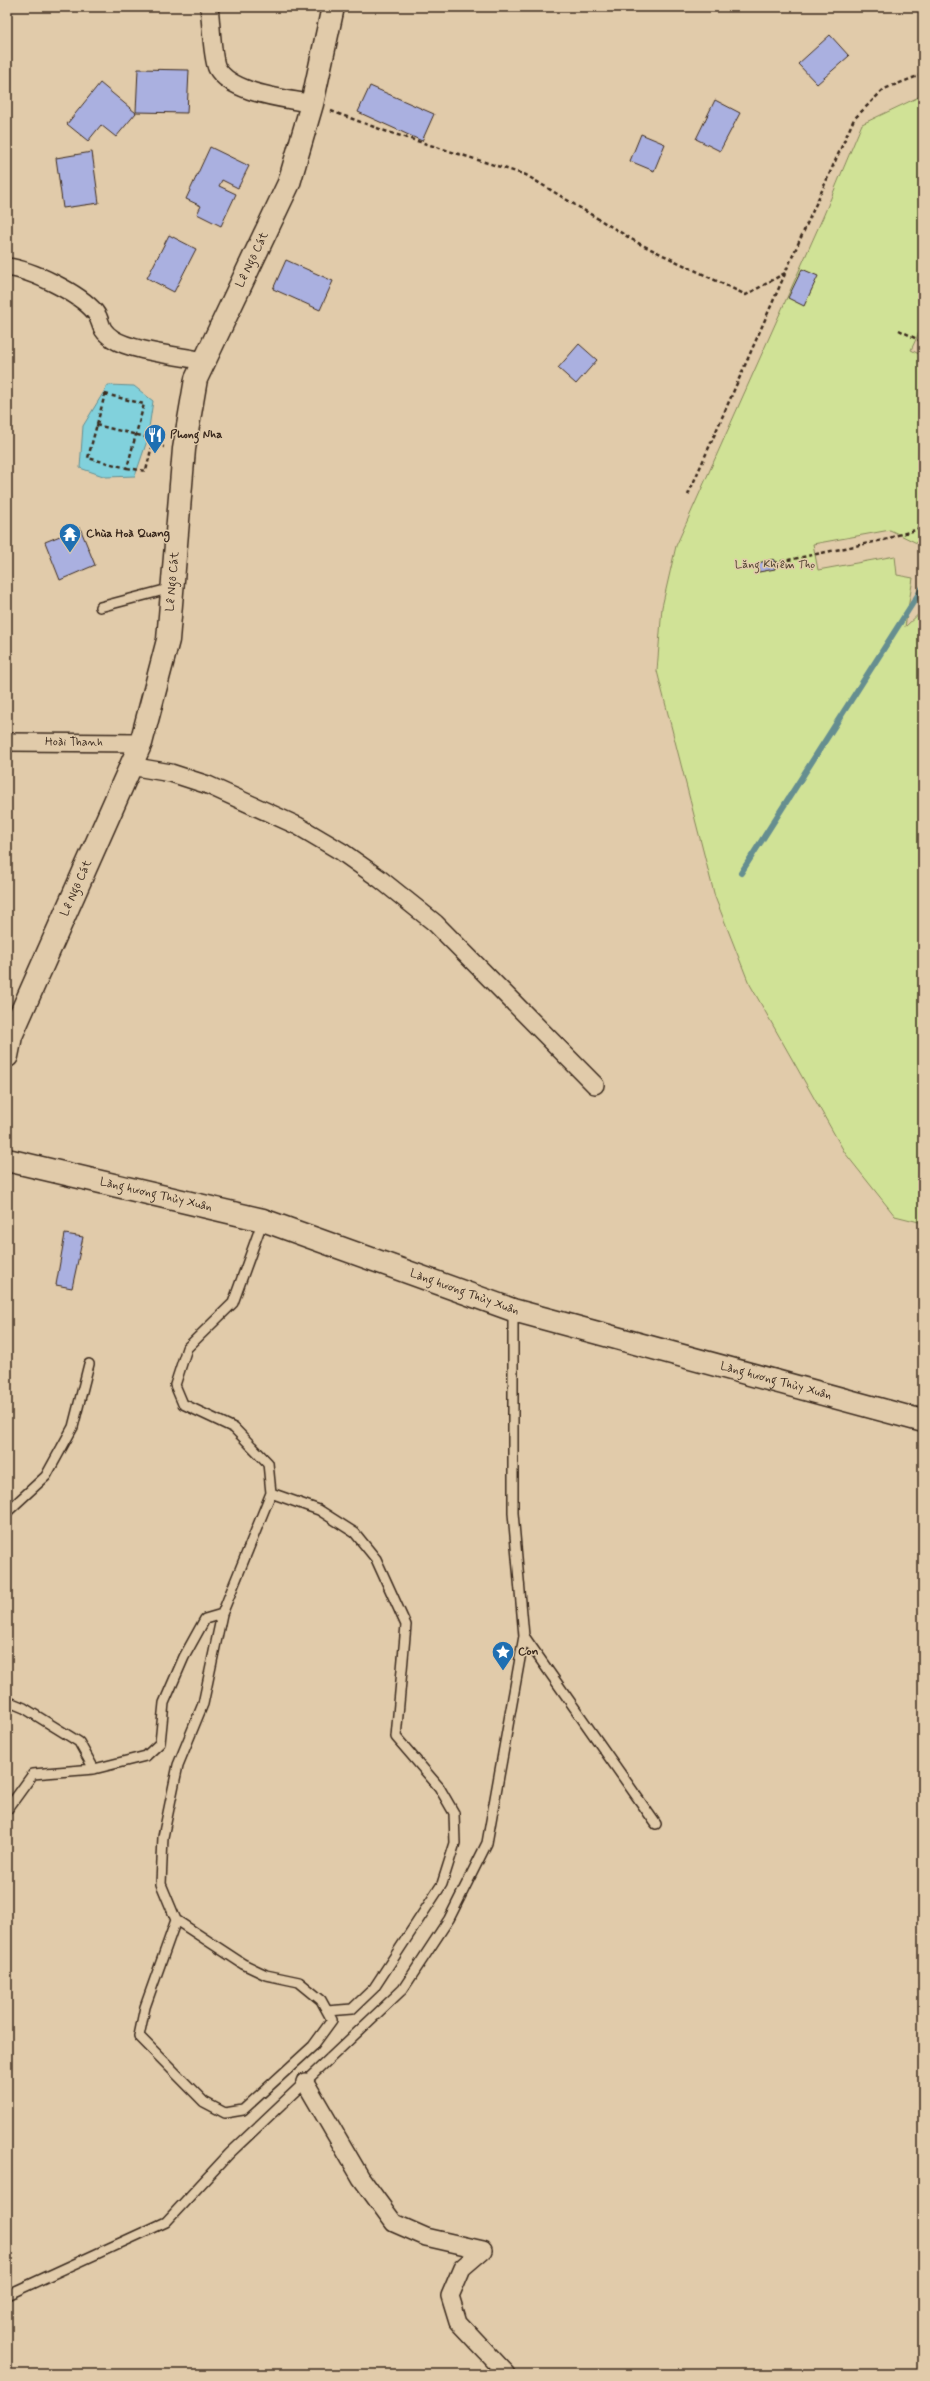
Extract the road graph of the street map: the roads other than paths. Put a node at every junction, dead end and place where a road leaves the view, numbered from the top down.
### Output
1 (209, 7) edge
2 (333, 7) edge
3 (312, 104) junction
4 (7, 267) edge
5 (204, 361) junction
6 (172, 588) junction
7 (100, 607) dead end
8 (7, 742) edge
9 (141, 743) junction
10 (130, 766) junction
11 (7, 1056) edge
12 (595, 1085) dead end
13 (7, 1160) edge
14 (263, 1220) junction
15 (513, 1310) junction
16 (88, 1364) dead end
17 (923, 1421) edge
18 (271, 1493) junction
19 (7, 1512) edge
20 (222, 1614) junction
21 (524, 1636) junction
22 (7, 1701) edge
23 (94, 1769) junction
24 (7, 1810) edge
25 (656, 1824) dead end
26 (176, 1920) junction
27 (327, 2011) junction
28 (305, 2082) junction
29 (7, 2296) edge
30 (507, 2374) edge

1 - 3 street
2 - 3 street, Lê Ngô Cát
3 - 5 street, Lê Ngô Cát
4 - 5 street
5 - 6 street, Lê Ngô Cát
6 - 7 lane
6 - 9 street, Lê Ngô Cát
8 - 9 street, Hoài Thanh
9 - 10 street, Lê Ngô Cát
10 - 11 street, Lê Ngô Cát
10 - 12 street
13 - 14 street, Làng hương Thủy Xuân
14 - 15 street, Làng hương Thủy Xuân
14 - 18 lane
15 - 17 street, Làng hương Thủy Xuân
15 - 21 lane
16 - 19 lane
18 - 20 lane
18 - 27 lane
20 - 23 lane
20 - 26 lane
21 - 25 lane
21 - 28 lane
22 - 23 lane
23 - 24 lane
26 - 27 lane
26 - 27 lane
28 - 29 lane
28 - 30 street

